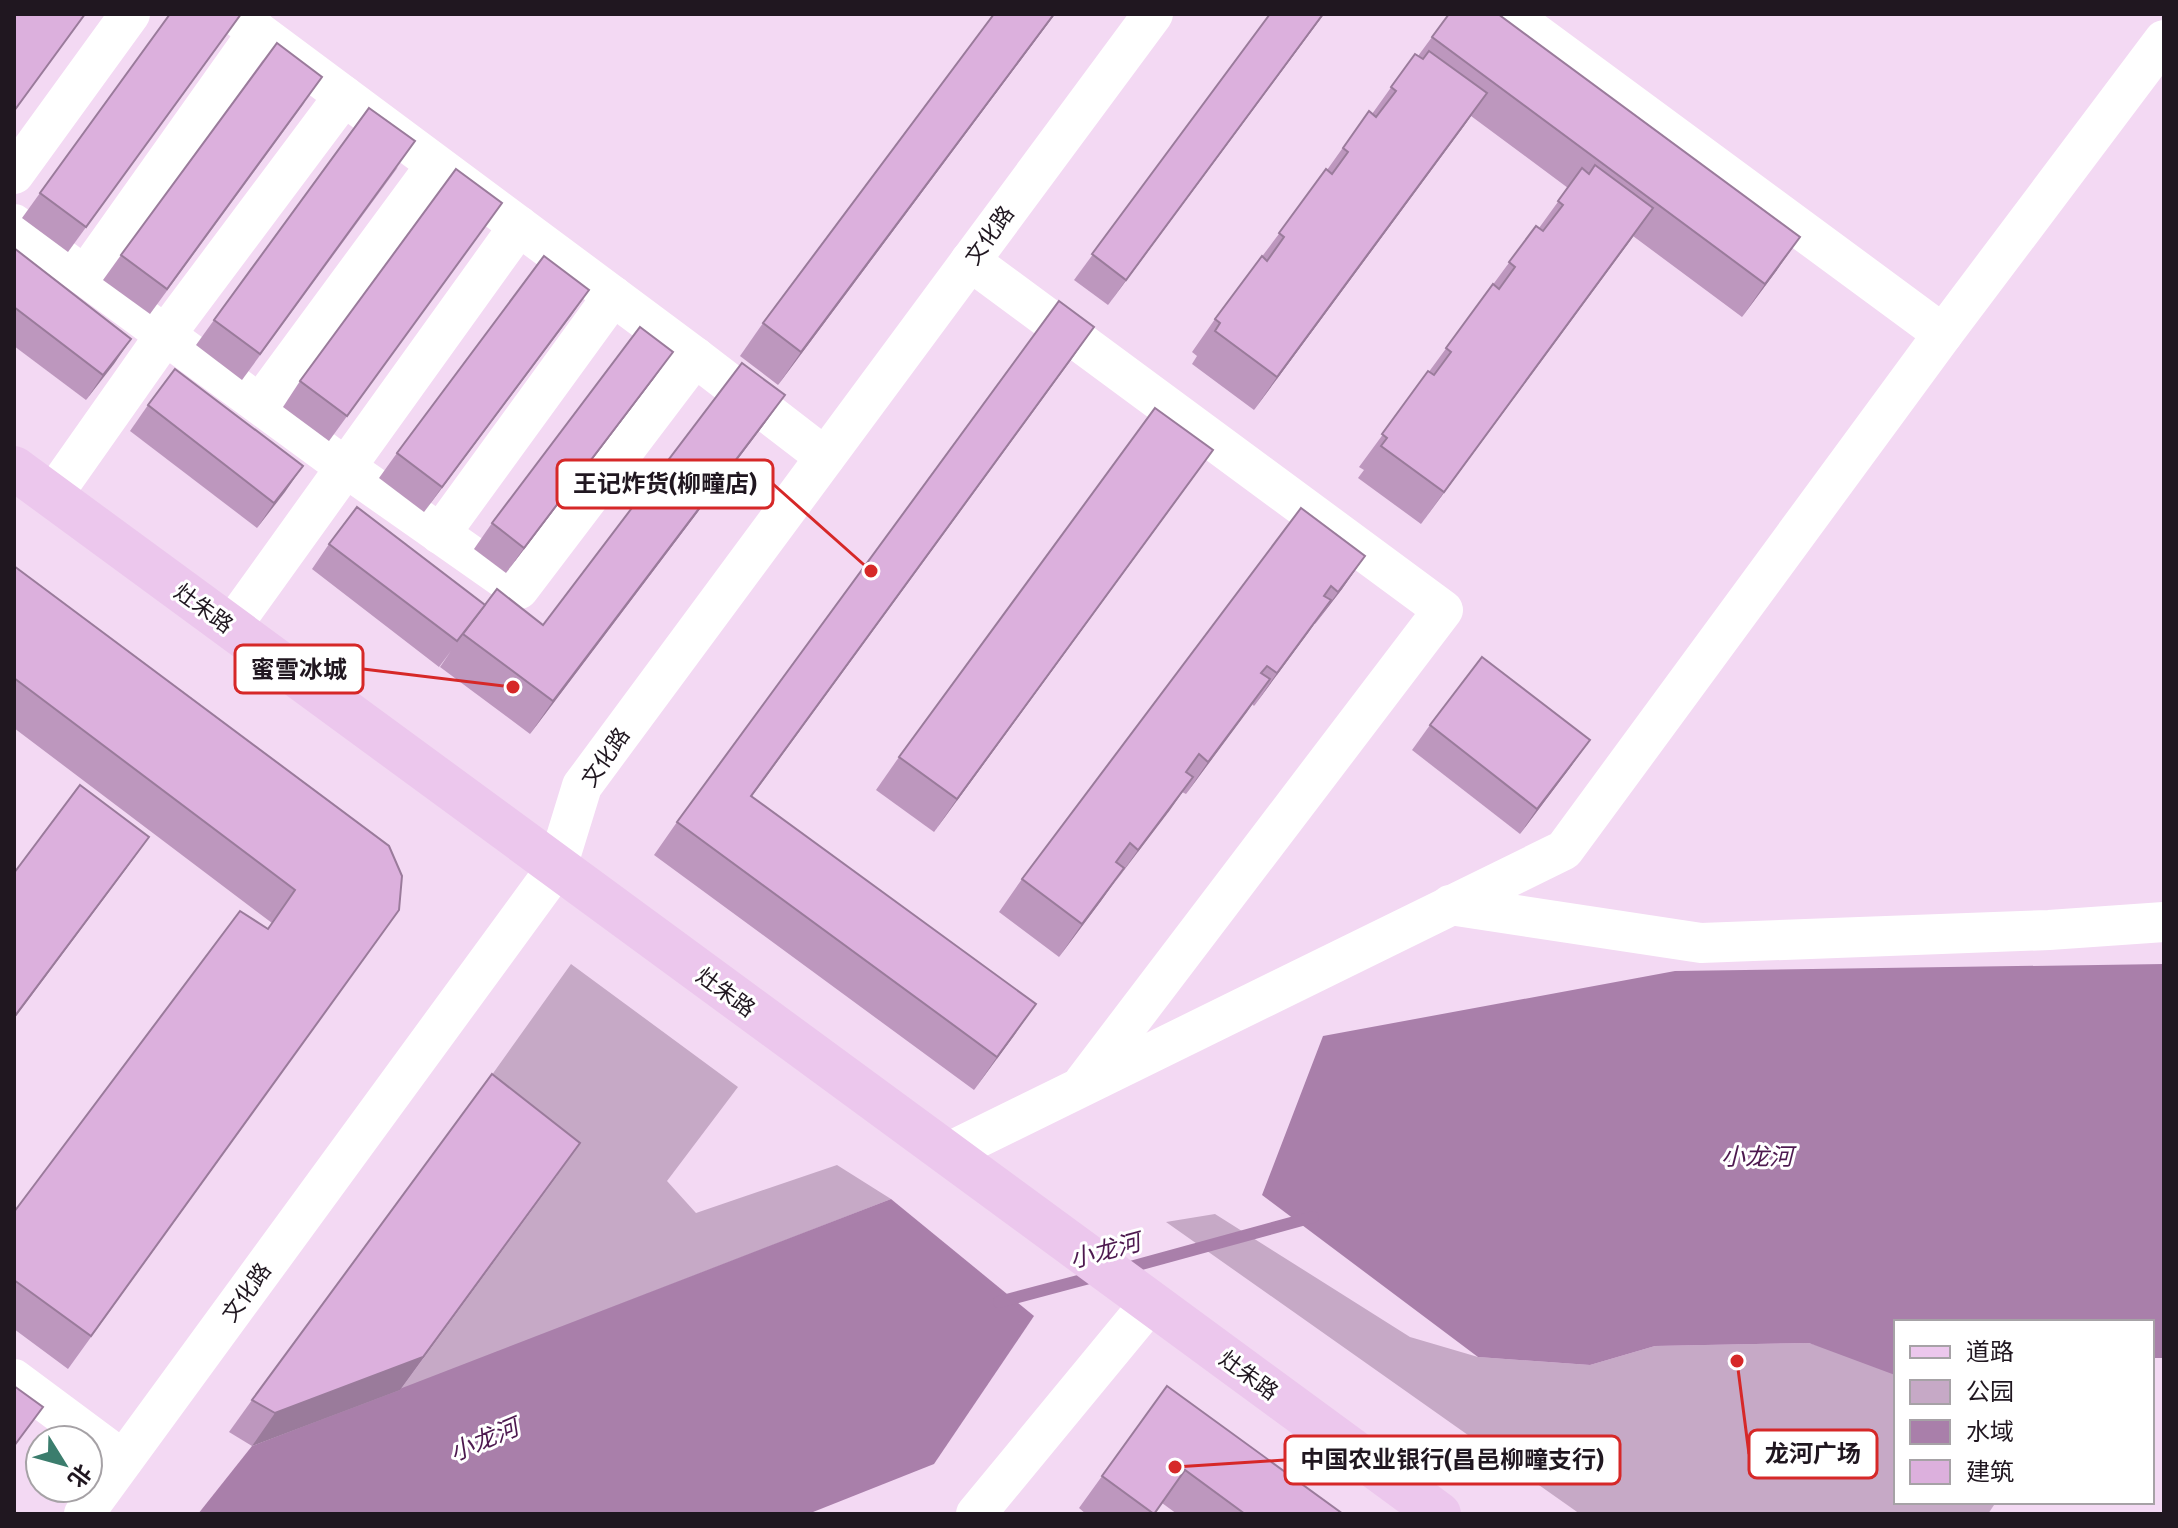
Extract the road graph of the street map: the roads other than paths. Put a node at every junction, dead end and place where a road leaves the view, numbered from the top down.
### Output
1 (130, 14) edge
2 (1153, 14) edge
3 (1509, 14) edge
4 (246, 23) edge
5 (2164, 40) edge
6 (344, 96) junction
7 (436, 165) junction
8 (14, 174) edge
9 (14, 224) edge
10 (519, 226) junction
11 (970, 261) junction
12 (85, 276) junction
13 (613, 296) junction
14 (166, 334) junction
15 (1943, 334) junction
16 (695, 357) junction
17 (260, 404) junction
18 (825, 457) junction
19 (345, 467) junction
20 (14, 468) edge
21 (52, 496) junction
22 (440, 534) junction
23 (231, 627) junction
24 (557, 867) junction
25 (1450, 905) junction
26 (2164, 922) edge
27 (1079, 1088) junction
28 (947, 1153) junction
29 (1150, 1303) junction
30 (14, 1379) edge
31 (123, 1460) junction
32 (84, 1514) edge
33 (976, 1514) edge
34 (1439, 1514) edge

1 - 8 street
2 - 11 street, 文化路
3 - 15 street
4 - 6 street
4 - 12 street
5 - 15 street
6 - 7 street
6 - 14 street
7 - 10 street
7 - 17 street
9 - 12 street
10 - 13 street
10 - 19 street
11 - 18 street, 文化路
11 - 27 street
12 - 14 street
13 - 16 street
13 - 22 street
14 - 17 street
14 - 21 street
15 - 25 street
16 - 18 street
16 - 22 street
17 - 19 street
18 - 24 street, 文化路
19 - 22 street
19 - 23 street
20 - 21 main road, 灶朱路
21 - 23 main road, 灶朱路
23 - 24 main road, 灶朱路
24 - 28 main road, 灶朱路
24 - 31 street, 文化路
25 - 26 street
25 - 27 street
27 - 28 street
28 - 29 main road, 灶朱路
29 - 33 street
29 - 34 main road, 灶朱路
30 - 31 street
31 - 32 street, 文化路

